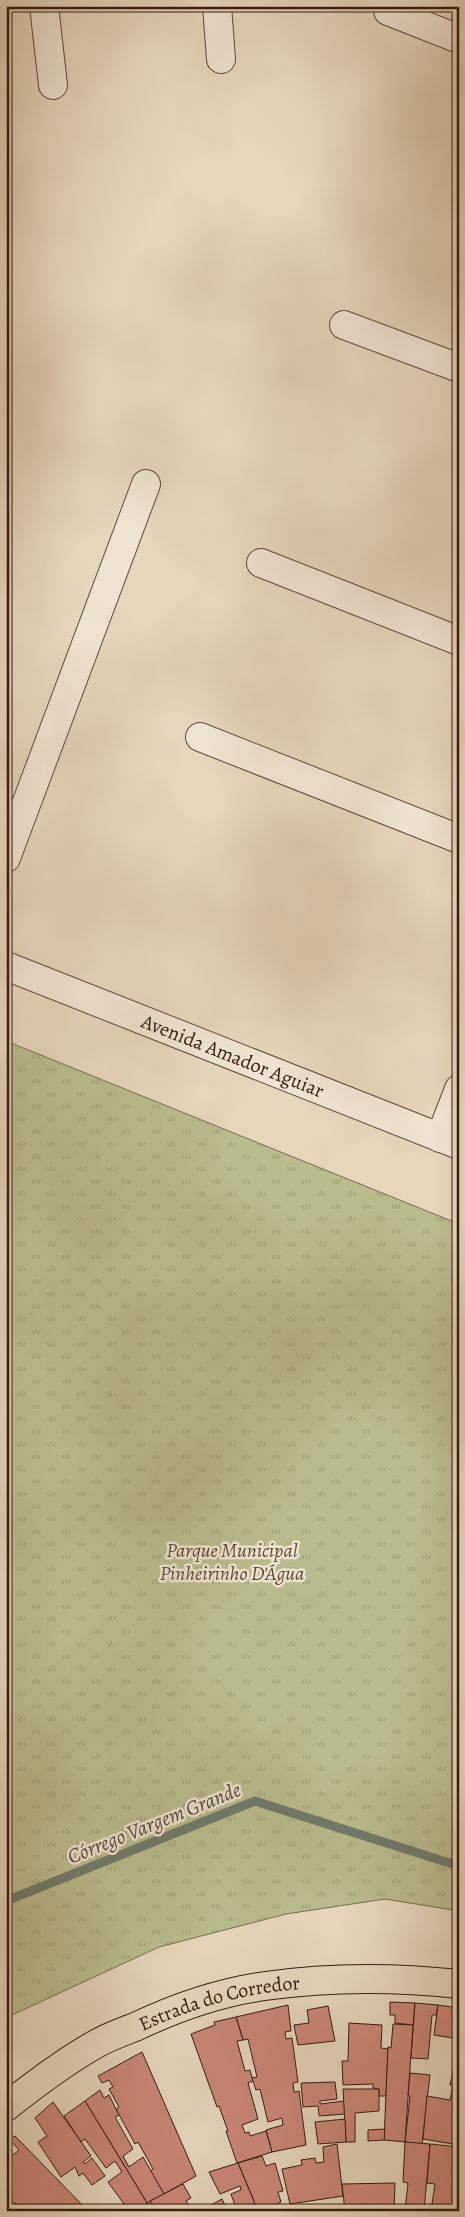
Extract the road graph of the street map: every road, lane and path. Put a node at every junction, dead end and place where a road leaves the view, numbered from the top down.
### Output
1 (44, 6) edge
2 (217, 6) edge
3 (388, 11) dead end
4 (459, 39) edge
5 (221, 59) dead end
6 (53, 85) dead end
7 (344, 325) dead end
8 (459, 368) edge
9 (146, 484) dead end
10 (261, 563) dead end
11 (459, 641) edge
12 (200, 737) dead end
13 (459, 839) edge
14 (6, 858) edge
15 (6, 966) edge
16 (459, 1089) edge
17 (449, 1142) edge
18 (459, 1984) edge
19 (6, 2107) edge

1 - 6 street
2 - 5 street
3 - 4 street
7 - 8 street
9 - 14 street
10 - 11 street
12 - 13 street
15 - 17 street, Avenida Amador Aguiar
16 - 17 street
18 - 19 main road, Estrada do Corredor

